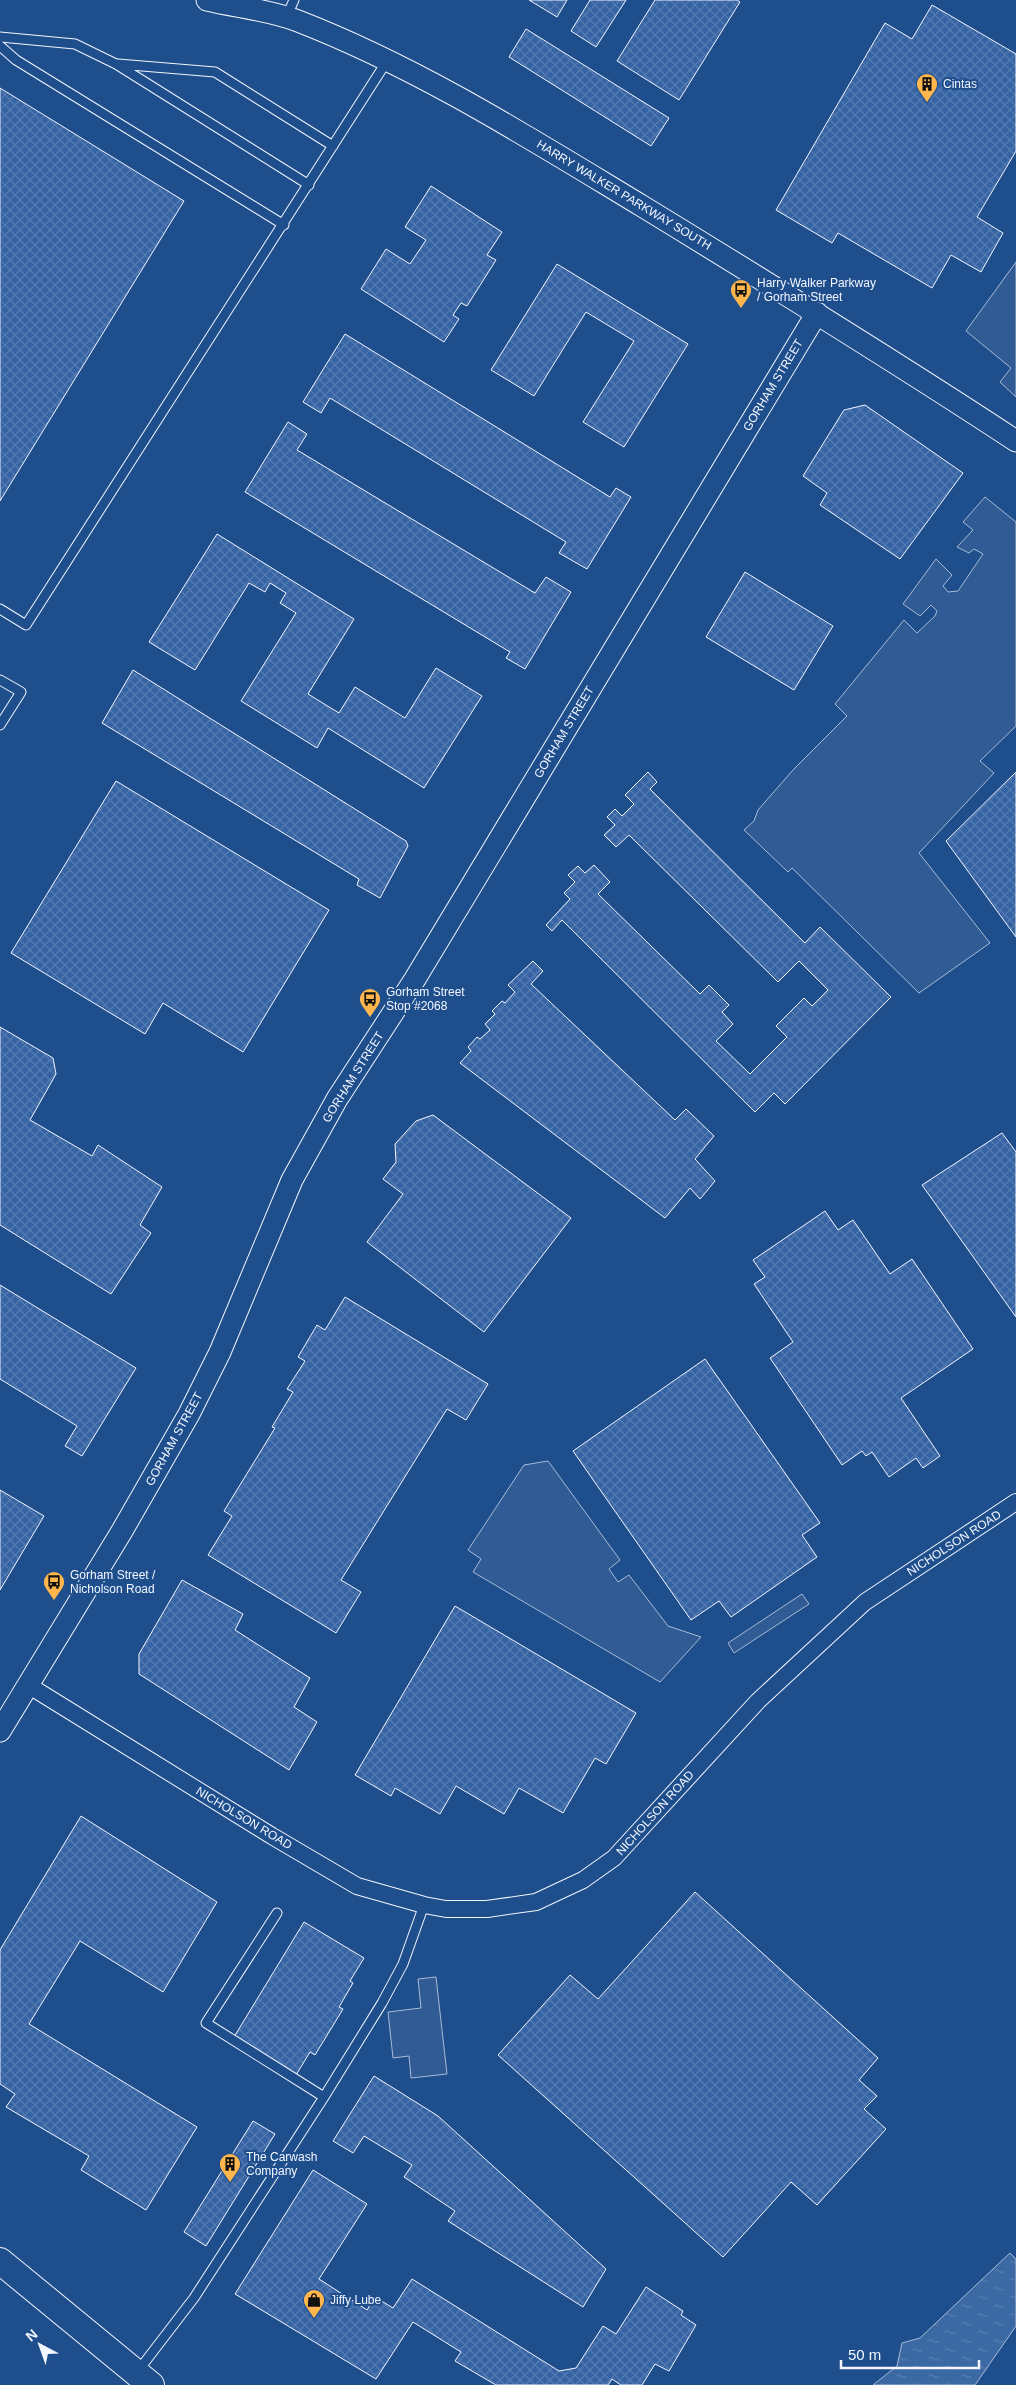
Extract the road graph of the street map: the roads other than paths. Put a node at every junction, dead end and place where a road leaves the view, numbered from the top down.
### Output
1 (207, 0) edge
2 (290, 9) edge
3 (0, 37) edge
4 (0, 46) edge
5 (387, 61) junction
6 (116, 64) junction
7 (333, 146) junction
8 (309, 185) junction
9 (284, 225) junction
10 (817, 312) junction
11 (1016, 441) edge
12 (0, 609) edge
13 (0, 680) edge
14 (0, 725) edge
15 (1016, 1502) edge
16 (28, 1686) junction
17 (0, 1731) edge
18 (424, 1906) junction
19 (277, 1913) dead end
20 (324, 2097) junction
21 (0, 2261) edge
22 (144, 2379) edge

1 - 2 street, HARRY WALKER PARKWAY SOUTH
2 - 5 street, HARRY WALKER PARKWAY SOUTH
3 - 6 lane
4 - 9 lane
5 - 7 lane
5 - 10 street, HARRY WALKER PARKWAY SOUTH
6 - 7 lane
6 - 8 lane
7 - 8 lane
8 - 9 lane
9 - 12 lane
10 - 11 street, HARRY WALKER PARKWAY SOUTH
10 - 16 street, GORHAM STREET
13 - 14 lane
15 - 18 street, NICHOLSON ROAD
16 - 17 street, GORHAM STREET
16 - 18 street, NICHOLSON ROAD
18 - 20 lane
19 - 20 lane
20 - 22 lane
21 - 22 main road

